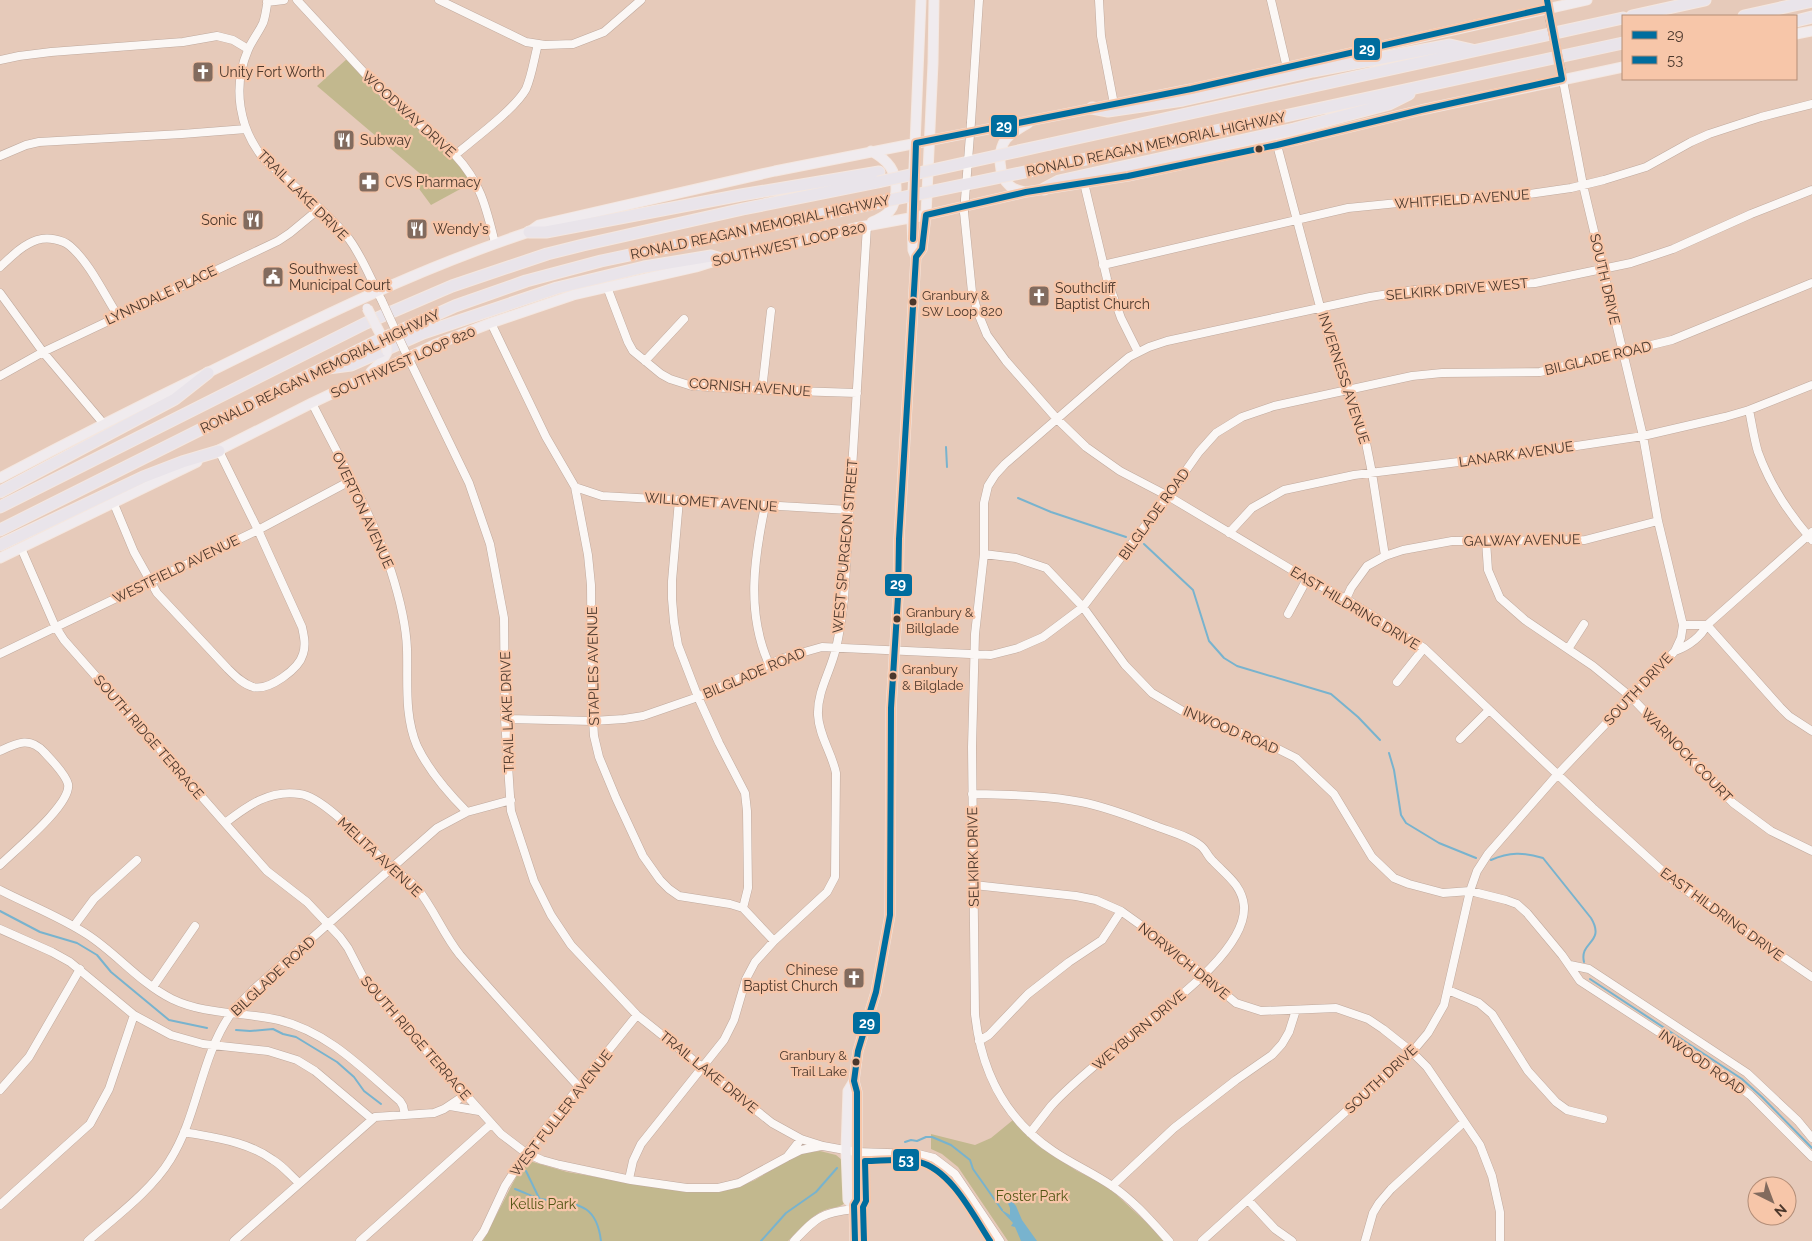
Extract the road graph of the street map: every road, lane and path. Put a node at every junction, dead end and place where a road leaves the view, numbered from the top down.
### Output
1 (284, 0) edge
2 (297, 0) edge
3 (439, 0) edge
4 (641, 0) edge
5 (921, 0) edge
6 (934, 0) edge
7 (979, 0) edge
8 (1099, 0) edge
9 (1270, 0) edge
10 (1587, 0) edge
11 (1686, 0) edge
12 (1705, 0) edge
13 (268, 1) edge
14 (1812, 1) edge
15 (1675, 6) junction
16 (1548, 8) edge
17 (1636, 15) edge
18 (1749, 15) edge
19 (1812, 17) edge
20 (1622, 18) edge
21 (1797, 21) edge
22 (1812, 31) edge
23 (1797, 34) edge
24 (1622, 42) edge
25 (538, 44) junction
26 (248, 49) junction
27 (1476, 51) junction
28 (0, 60) edge
29 (1622, 67) edge
30 (1287, 68) junction
31 (1562, 75) junction
32 (1423, 86) junction
33 (1114, 104) junction
34 (1812, 104) edge
35 (1092, 108) junction
36 (1035, 119) junction
37 (246, 128) junction
38 (930, 140) junction
39 (916, 143) junction
40 (1277, 144) junction
41 (871, 151) junction
42 (455, 155) junction
43 (0, 156) edge
44 (878, 177) junction
45 (1084, 183) junction
46 (1583, 185) junction
47 (1044, 189) junction
48 (1812, 190) edge
49 (1026, 192) junction
50 (319, 209) junction
51 (926, 215) junction
52 (912, 217) junction
53 (1296, 220) junction
54 (867, 226) junction
55 (855, 228) junction
56 (529, 232) junction
57 (495, 243) junction
58 (916, 257) junction
59 (721, 258) junction
60 (1103, 264) junction
61 (0, 267) edge
62 (1604, 269) junction
63 (1812, 283) edge
64 (607, 287) junction
65 (377, 291) junction
66 (0, 294) edge
67 (350, 302) junction
68 (1320, 308) junction
69 (771, 311) dead end
70 (118, 316) junction
71 (684, 319) dead end
72 (491, 323) junction
73 (43, 352) junction
74 (1138, 352) junction
75 (406, 353) junction
76 (1622, 353) junction
77 (645, 361) junction
78 (319, 369) junction
79 (208, 373) junction
80 (0, 376) edge
81 (365, 378) junction
82 (1812, 385) edge
83 (1347, 389) junction
84 (762, 390) junction
85 (857, 393) junction
86 (312, 403) junction
87 (1749, 410) junction
88 (1057, 419) junction
89 (103, 423) junction
90 (1643, 436) junction
91 (219, 450) junction
92 (1372, 472) junction
93 (0, 478) edge
94 (350, 481) junction
95 (575, 487) junction
96 (0, 492) edge
97 (1168, 496) junction
98 (679, 500) junction
99 (114, 504) junction
100 (765, 506) junction
101 (0, 507) edge
102 (849, 510) junction
103 (1658, 521) junction
104 (0, 530) edge
105 (258, 530) junction
106 (1229, 533) junction
107 (1811, 536) edge
108 (1486, 541) junction
109 (0, 546) edge
110 (20, 548) junction
111 (984, 554) junction
112 (1385, 556) junction
113 (0, 558) edge
114 (1307, 579) junction
115 (150, 582) junction
116 (1346, 599) junction
117 (1083, 607) junction
118 (1288, 614) dead end
119 (1584, 624) dead end
120 (1707, 625) junction
121 (55, 626) junction
122 (1683, 626) junction
123 (837, 647) junction
124 (1424, 648) junction
125 (1568, 649) junction
126 (895, 651) junction
127 (1675, 651) junction
128 (0, 654) edge
129 (974, 655) junction
130 (769, 664) junction
131 (1397, 682) dead end
132 (698, 697) junction
133 (1631, 697) junction
134 (1489, 710) junction
135 (505, 718) junction
136 (593, 721) junction
137 (1812, 731) edge
138 (1460, 739) dead end
139 (0, 751) edge
140 (1557, 775) junction
141 (972, 794) junction
142 (511, 800) junction
143 (468, 812) junction
144 (225, 823) junction
145 (1812, 851) edge
146 (137, 860) dead end
147 (0, 865) edge
148 (392, 869) junction
149 (974, 885) junction
150 (0, 890) edge
151 (1470, 891) junction
152 (742, 908) junction
153 (1121, 911) junction
154 (329, 924) junction
155 (74, 926) junction
156 (196, 926) dead end
157 (0, 930) edge
158 (774, 941) junction
159 (1570, 965) junction
160 (80, 969) junction
161 (1589, 969) junction
162 (1203, 976) junction
163 (1812, 977) edge
164 (1580, 981) junction
165 (153, 987) junction
166 (1448, 990) junction
167 (1296, 1010) junction
168 (231, 1013) junction
169 (134, 1015) junction
170 (637, 1015) junction
171 (978, 1041) junction
172 (214, 1045) junction
173 (1412, 1052) junction
174 (703, 1068) junction
175 (854, 1081) junction
176 (579, 1087) junction
177 (0, 1090) edge
178 (465, 1095) junction
179 (450, 1106) junction
180 (479, 1111) junction
181 (405, 1115) junction
182 (372, 1119) junction
183 (1603, 1119) dead end
184 (1464, 1122) junction
185 (491, 1124) junction
186 (184, 1132) junction
187 (1030, 1133) junction
188 (1812, 1138) edge
189 (801, 1139) junction
190 (823, 1146) junction
191 (846, 1150) junction
192 (856, 1152) junction
193 (526, 1153) junction
194 (788, 1157) junction
195 (1812, 1157) edge
196 (629, 1179) junction
197 (299, 1183) junction
198 (1112, 1186) junction
199 (1248, 1200) junction
200 (0, 1205) edge
201 (854, 1207) junction
202 (88, 1241) edge
203 (234, 1241) edge
204 (360, 1241) edge
205 (477, 1241) edge
206 (794, 1241) edge
207 (855, 1241) edge
208 (1000, 1241) edge
209 (1169, 1241) edge
210 (1202, 1241) edge
211 (1292, 1241) edge
212 (1366, 1241) edge
213 (1500, 1241) edge

1 - 13 street, TRAIL LAKE DRIVE
2 - 42 street, WOODWAY DRIVE
3 - 25 street
4 - 25 street
5 - 39 main road
6 - 38 main road
7 - 88 street, EAST HILDRING DRIVE, bridge
8 - 33 street
9 - 30 street
10 - 16 main road
11 - 15 highway
12 - 15 highway
13 - 26 street, TRAIL LAKE DRIVE
14 - 18 highway
15 - 17 highway
16 - 30 main road
16 - 31 street, SOUTH DRIVE, bridge
19 - 21 highway
20 - 27 highway, RONALD REAGAN MEMORIAL HIGHWAY
22 - 23 main road
24 - 32 highway, RONALD REAGAN MEMORIAL HIGHWAY
25 - 42 street
26 - 28 street
26 - 37 street, TRAIL LAKE DRIVE
27 - 35 highway
27 - 44 highway, RONALD REAGAN MEMORIAL HIGHWAY, bridge
29 - 31 main road, SOUTHWEST LOOP 820
30 - 33 main road
31 - 40 main road, SOUTHWEST LOOP 820
31 - 46 street, SOUTH DRIVE
32 - 47 highway
32 - 78 highway, RONALD REAGAN MEMORIAL HIGHWAY, bridge
33 - 35 main road
34 - 46 street, WHITFIELD AVENUE
35 - 36 main road
36 - 38 main road
36 - 49 main road
37 - 43 street
37 - 50 street, TRAIL LAKE DRIVE
38 - 39 main road
38 - 51 main road
39 - 41 main road
39 - 52 main road
40 - 45 main road, SOUTHWEST LOOP 820
40 - 53 street, INVERNESS AVENUE
41 - 55 main road
41 - 56 main road
42 - 57 street, WOODWAY DRIVE
44 - 56 highway
44 - 101 highway, RONALD REAGAN MEMORIAL HIGHWAY
45 - 47 main road, SOUTHWEST LOOP 820
45 - 60 street
46 - 53 street, WHITFIELD AVENUE
46 - 62 street, SOUTH DRIVE
47 - 49 main road, SOUTHWEST LOOP 820
48 - 62 street, SELKIRK DRIVE WEST
49 - 51 main road, SOUTHWEST LOOP 820
50 - 65 street, TRAIL LAKE DRIVE
50 - 70 street, LYNNDALE PLACE
51 - 52 main road, SOUTHWEST LOOP 820
51 - 58 main road
52 - 54 main road, SOUTHWEST LOOP 820
52 - 58 main road
53 - 60 street, WHITFIELD AVENUE
53 - 68 street, INVERNESS AVENUE
54 - 55 main road, SOUTHWEST LOOP 820
54 - 85 street, WEST SPURGEON STREET
55 - 59 main road, SOUTHWEST LOOP 820
56 - 57 main road
57 - 65 main road
58 - 126 main road
59 - 64 main road, SOUTHWEST LOOP 820
59 - 78 highway
60 - 74 street
61 - 70 street
62 - 68 street, SELKIRK DRIVE WEST
62 - 76 street, SOUTH DRIVE
63 - 76 street, BILGLADE ROAD
64 - 72 main road, SOUTHWEST LOOP 820
64 - 77 street, CORNISH AVENUE
65 - 67 main road
65 - 75 street, TRAIL LAKE DRIVE, bridge
66 - 73 street
67 - 79 main road
67 - 81 main road, bridge
68 - 74 street, SELKIRK DRIVE WEST
68 - 83 street, INVERNESS AVENUE
69 - 84 street
70 - 73 street, LYNNDALE PLACE
71 - 77 street
72 - 75 main road, SOUTHWEST LOOP 820
72 - 95 street, STAPLES AVENUE
73 - 80 street, LYNNDALE PLACE
73 - 89 street
74 - 88 street, SELKIRK DRIVE WEST
75 - 81 main road, SOUTHWEST LOOP 820
75 - 135 street, TRAIL LAKE DRIVE
76 - 83 street, BILGLADE ROAD
76 - 90 street, SOUTH DRIVE
77 - 84 street, CORNISH AVENUE
78 - 104 highway, RONALD REAGAN MEMORIAL HIGHWAY
79 - 89 main road
79 - 96 highway
81 - 86 main road, SOUTHWEST LOOP 820
82 - 87 street, LANARK AVENUE
83 - 92 street, INVERNESS AVENUE
83 - 97 street, BILGLADE ROAD
84 - 85 street, CORNISH AVENUE
85 - 102 street, WEST SPURGEON STREET
86 - 91 main road, SOUTHWEST LOOP 820
86 - 94 street, OVERTON AVENUE
87 - 90 street, LANARK AVENUE
87 - 107 street
88 - 97 street, EAST HILDRING DRIVE
88 - 111 street, SELKIRK DRIVE
89 - 93 main road
90 - 92 street, LANARK AVENUE
90 - 103 street, SOUTH DRIVE
91 - 99 main road, SOUTHWEST LOOP 820
91 - 105 street
91 - 109 highway
92 - 106 street, LANARK AVENUE
92 - 112 street, INVERNESS AVENUE
94 - 105 street, WESTFIELD AVENUE
94 - 143 street, OVERTON AVENUE
95 - 98 street, WILLOMET AVENUE
95 - 136 street, STAPLES AVENUE
97 - 106 street, EAST HILDRING DRIVE
97 - 117 street, BILGLADE ROAD
98 - 100 street, WILLOMET AVENUE
98 - 132 street
99 - 110 main road, SOUTHWEST LOOP 820
99 - 115 street
100 - 102 street, WILLOMET AVENUE
100 - 130 street
102 - 123 street, WEST SPURGEON STREET
103 - 108 street, GALWAY AVENUE
103 - 122 street, SOUTH DRIVE
105 - 115 street, WESTFIELD AVENUE
105 - 115 street
106 - 114 street, EAST HILDRING DRIVE
107 - 120 street
108 - 112 street, GALWAY AVENUE
108 - 125 street, WARNOCK COURT
110 - 113 main road, SOUTHWEST LOOP 820
110 - 121 street, SOUTH RIDGE TERRACE
111 - 117 street, INWOOD ROAD
111 - 129 street, SELKIRK DRIVE
112 - 116 street
114 - 116 street, EAST HILDRING DRIVE
114 - 118 street
115 - 121 street, WESTFIELD AVENUE
116 - 124 street, EAST HILDRING DRIVE
117 - 129 street, BILGLADE ROAD
117 - 151 street, INWOOD ROAD
119 - 125 street
120 - 122 street
120 - 127 street
120 - 137 street
121 - 128 street, WESTFIELD AVENUE
121 - 144 street, SOUTH RIDGE TERRACE
122 - 127 street, SOUTH DRIVE
123 - 126 street, BILGLADE ROAD
123 - 130 street, BILGLADE ROAD
123 - 158 street, WEST SPURGEON STREET
124 - 131 street
124 - 134 street, EAST HILDRING DRIVE
125 - 133 street, WARNOCK COURT
126 - 129 street, BILGLADE ROAD
126 - 175 main road
127 - 133 street, SOUTH DRIVE
129 - 141 street, SELKIRK DRIVE
130 - 132 street, BILGLADE ROAD
132 - 136 street, BILGLADE ROAD
132 - 152 street
133 - 140 street, SOUTH DRIVE
133 - 145 street, WARNOCK COURT
134 - 138 street
134 - 140 street, EAST HILDRING DRIVE
135 - 136 street, BILGLADE ROAD
135 - 142 street, TRAIL LAKE DRIVE
136 - 152 street, STAPLES AVENUE
139 - 147 street
140 - 151 street, SOUTH DRIVE
140 - 163 street, EAST HILDRING DRIVE
141 - 149 street, SELKIRK DRIVE
141 - 162 street, WEYBURN DRIVE
142 - 143 street, BILGLADE ROAD
142 - 170 street, TRAIL LAKE DRIVE
143 - 148 street, BILGLADE ROAD
144 - 148 street, MELITA AVENUE
144 - 154 street, SOUTH RIDGE TERRACE
146 - 155 street
148 - 154 street, BILGLADE ROAD
148 - 176 street, MELITA AVENUE
149 - 153 street, NORWICH DRIVE
149 - 171 street, SELKIRK DRIVE
150 - 155 street
151 - 159 street, INWOOD ROAD
151 - 166 street, SOUTH DRIVE
152 - 158 street
153 - 162 street, NORWICH DRIVE
153 - 171 street
154 - 168 street, BILGLADE ROAD
154 - 178 street, SOUTH RIDGE TERRACE
155 - 165 street
156 - 165 street
157 - 160 street
158 - 174 street, WEST SPURGEON STREET
159 - 161 street, INWOOD ROAD
159 - 164 street, INWOOD ROAD
160 - 169 street
160 - 177 street
161 - 164 street
161 - 188 street, INWOOD ROAD
162 - 167 street, NORWICH DRIVE
162 - 187 street, WEYBURN DRIVE
164 - 195 street, INWOOD ROAD
165 - 168 street
166 - 173 street, SOUTH DRIVE
166 - 183 street
167 - 173 street, NORWICH DRIVE
167 - 198 street
168 - 172 street, BILGLADE ROAD
168 - 181 street
169 - 172 street
169 - 200 street
170 - 174 street, TRAIL LAKE DRIVE
170 - 176 street, WEST FULLER AVENUE
171 - 187 street, SELKIRK DRIVE
172 - 182 street
172 - 186 street, BILGLADE ROAD
173 - 184 street, NORWICH DRIVE
173 - 199 street, SOUTH DRIVE
174 - 189 street, TRAIL LAKE DRIVE
174 - 196 street, WEST SPURGEON STREET
175 - 191 main road
175 - 192 main road
176 - 193 street, WEST FULLER AVENUE
178 - 179 street
178 - 180 street, SOUTH RIDGE TERRACE
179 - 180 street
179 - 181 street
180 - 185 street, SOUTH RIDGE TERRACE
181 - 182 street
182 - 197 street
184 - 212 street
184 - 213 street, NORWICH DRIVE
185 - 193 street, SOUTH RIDGE TERRACE
185 - 204 street
186 - 197 street
186 - 202 street, BILGLADE ROAD
187 - 198 street, SELKIRK DRIVE
189 - 190 street, TRAIL LAKE DRIVE
189 - 194 street, SOUTH RIDGE TERRACE
190 - 191 street, TRAIL LAKE DRIVE
190 - 194 street
191 - 192 street, TRAIL LAKE DRIVE
191 - 201 main road
192 - 201 main road
192 - 208 street, TRAIL LAKE DRIVE
193 - 196 street, SOUTH RIDGE TERRACE
193 - 205 street, WEST FULLER AVENUE
194 - 196 street, SOUTH RIDGE TERRACE
197 - 203 street
198 - 209 street, SELKIRK DRIVE
199 - 210 street, SOUTH DRIVE
199 - 211 street
201 - 206 street
201 - 207 main road

